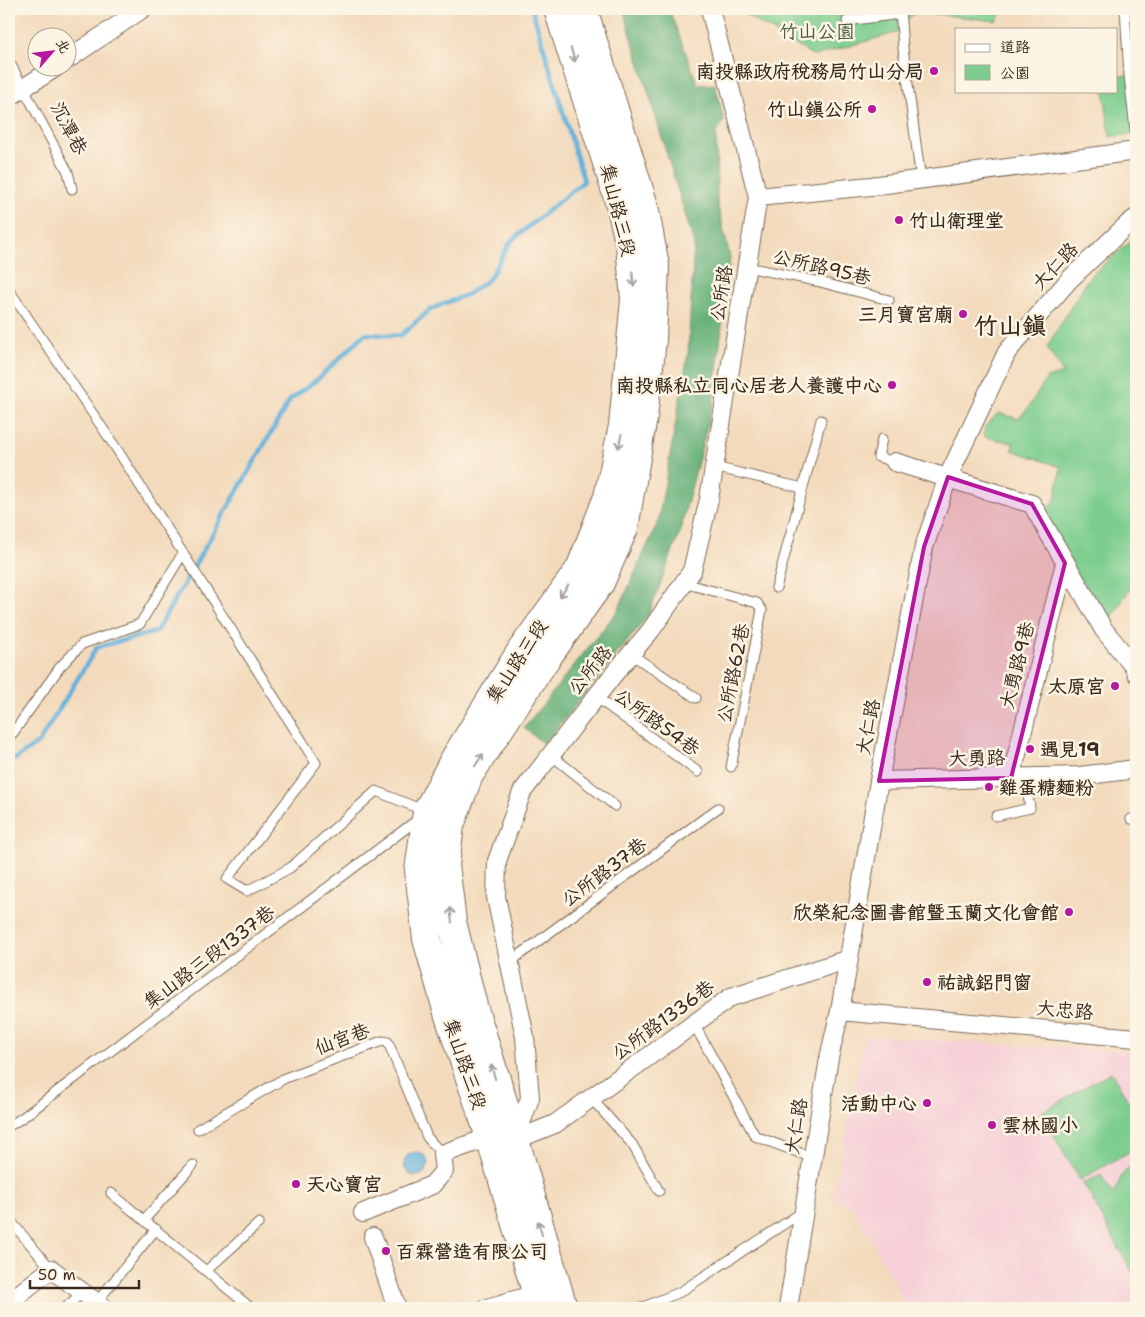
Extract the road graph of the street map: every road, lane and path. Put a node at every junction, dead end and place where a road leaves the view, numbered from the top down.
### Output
1 (142, 9) edge
2 (558, 9) edge
3 (583, 9) edge
4 (710, 9) edge
5 (1125, 9) edge
6 (900, 11) edge
7 (847, 21) dead end
8 (78, 52) edge
9 (9, 61) edge
10 (40, 78) edge
11 (24, 88) junction
12 (9, 97) edge
13 (1136, 140) edge
14 (1136, 151) edge
15 (921, 180) junction
16 (72, 189) dead end
17 (758, 197) junction
18 (1136, 218) edge
19 (747, 267) junction
20 (9, 290) edge
21 (889, 300) dead end
22 (821, 420) dead end
23 (882, 439) dead end
24 (895, 462) joint
25 (714, 467) junction
26 (948, 477) junction
27 (803, 488) junction
28 (185, 556) junction
29 (1065, 563) junction
30 (684, 583) junction
31 (776, 588) dead end
32 (630, 654) junction
33 (1135, 666) edge
34 (596, 698) junction
35 (696, 698) dead end
36 (9, 736) edge
37 (551, 755) junction
38 (731, 767) dead end
39 (1136, 769) edge
40 (698, 772) dead end
41 (1018, 778) junction
42 (879, 781) junction
43 (615, 806) dead end
44 (718, 808) dead end
45 (427, 812) junction
46 (996, 816) dead end
47 (849, 959) junction
48 (510, 962) junction
49 (840, 1011) junction
50 (694, 1024) junction
51 (1136, 1038) edge
52 (591, 1098) junction
53 (9, 1126) edge
54 (198, 1129) dead end
55 (502, 1138) junction
56 (442, 1154) junction
57 (813, 1158) junction
58 (193, 1165) dead end
59 (659, 1191) dead end
60 (111, 1193) dead end
61 (804, 1211) junction
62 (363, 1213) dead end
63 (9, 1219) edge
64 (144, 1220) junction
65 (259, 1223) dead end
66 (156, 1229) junction
67 (373, 1237) dead end
68 (51, 1269) junction
69 (206, 1271) junction
70 (94, 1301) edge
71 (539, 1301) edge
72 (9, 1302) edge
73 (65, 1308) edge
74 (251, 1308) edge
75 (397, 1308) edge
76 (487, 1308) edge
77 (563, 1308) edge
78 (641, 1308) edge
79 (788, 1308) edge

1 - 8 street
2 -> 45 main road, 集山路三段
55 -> 3 main road, 集山路三段
4 - 17 street, 公所路
5 - 13 lane
6 - 7 lane
6 - 15 lane
9 - 11 lane, 沉潭巷
10 - 11 street
11 - 12 street
11 - 16 lane, 沉潭巷
14 - 15 street
15 - 17 street
17 - 19 street, 公所路
18 - 26 street, 大仁路
19 - 21 lane, 公所路95巷
19 - 25 street, 公所路
20 - 28 lane
22 - 27 lane
23 - 24 lane
24 - 26 street
25 - 27 lane
25 - 30 street, 公所路
26 - 29 street
26 - 42 street, 大仁路
27 - 31 lane
28 - 36 lane
28 - 45 lane
29 - 33 street
29 - 41 street, 大勇路9巷
30 - 32 street, 公所路
30 - 38 lane, 公所路62巷
32 - 34 street, 公所路
32 - 35 lane
34 - 37 street, 公所路
34 - 40 lane, 公所路54巷
37 - 43 lane
37 - 48 street, 公所路
39 - 41 street, 大勇路
41 - 42 street, 大勇路
41 - 46 lane
42 - 47 street, 大仁路
44 - 48 lane, 公所路37巷
45 - 53 lane, 集山路三段1337巷
45 - 55 main road, 集山路三段
47 - 49 street, 大仁路
47 - 50 street, 公所路1336巷
48 - 55 street, 公所路
49 - 51 street, 大忠路
49 - 57 street, 大仁路
50 - 52 street, 公所路1336巷
50 - 57 lane
52 - 55 street, 公所路1336巷
52 - 59 lane
54 - 56 lane, 仙宮巷
55 - 56 street, 公所路1336巷
55 - 71 main road, 集山路三段
77 -> 55 main road, 集山路三段
56 - 62 street
57 - 61 street, 大仁路
58 - 64 lane
60 - 64 lane
61 - 78 lane
61 - 79 street, 大仁路
63 - 68 lane
64 - 66 lane
65 - 69 lane
66 - 69 lane
66 - 70 lane
67 - 75 street
68 - 70 street
68 - 72 street
69 - 74 lane
70 - 73 lane
71 - 76 street

